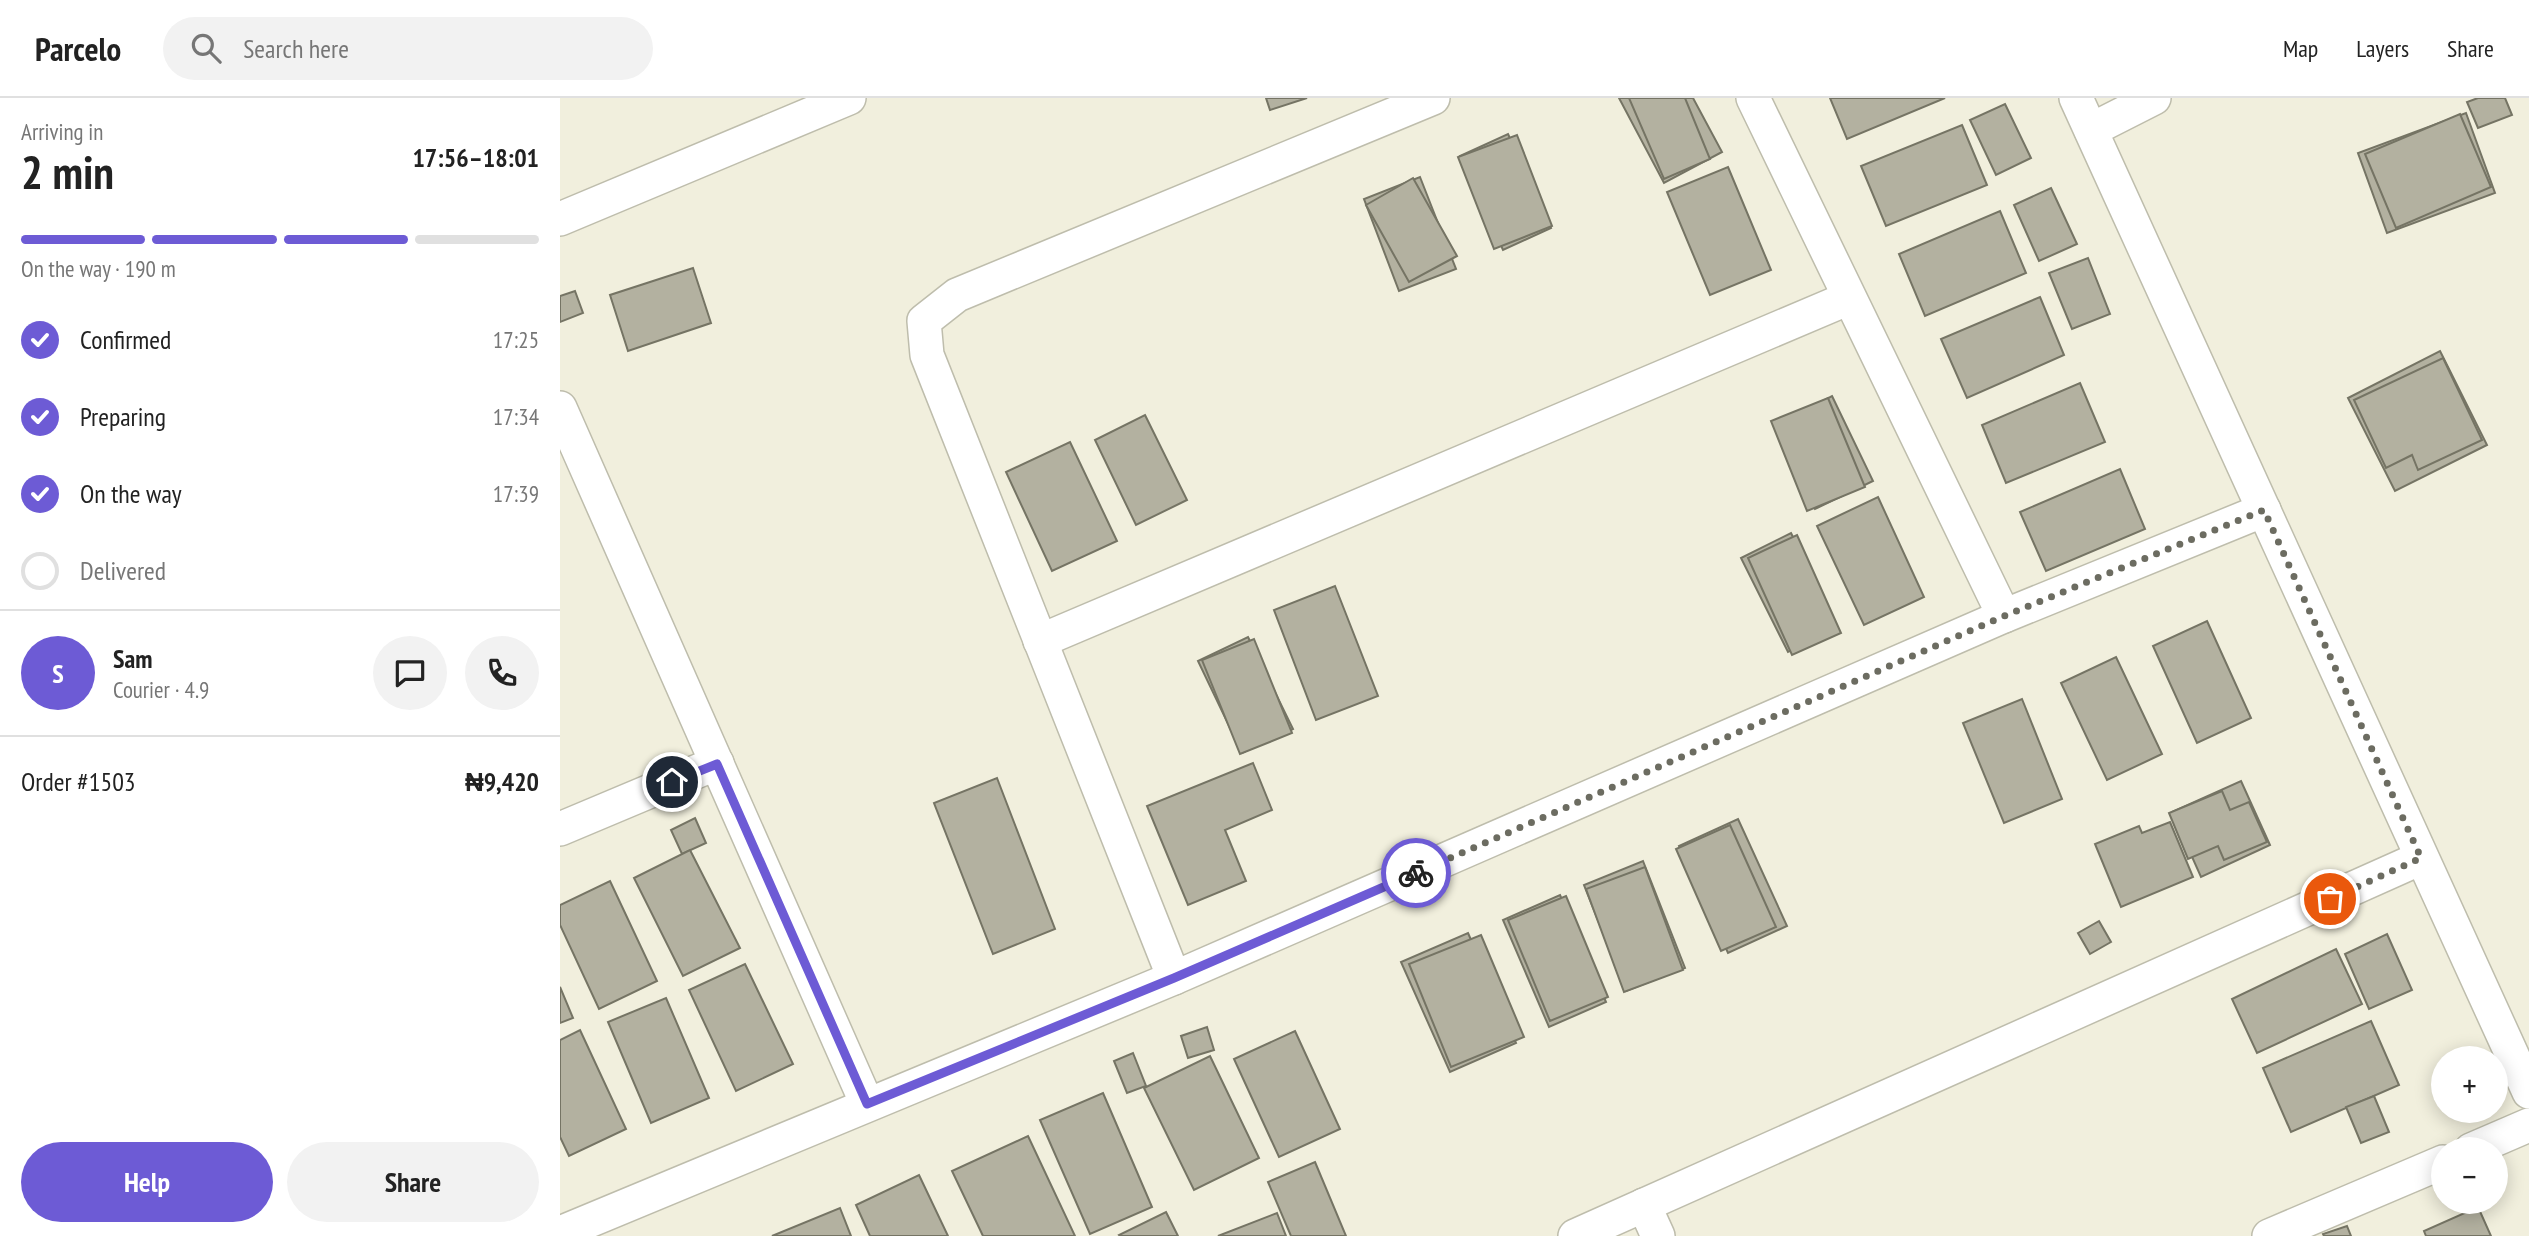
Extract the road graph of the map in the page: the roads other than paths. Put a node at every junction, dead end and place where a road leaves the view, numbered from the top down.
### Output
1 (849, 98) edge
2 (1433, 98) edge
3 (1753, 98) edge
4 (2076, 98) edge
5 (2154, 98) edge
6 (2091, 130) junction
7 (560, 219) edge
8 (1849, 298) junction
9 (564, 429) edge
10 (2264, 510) junction
11 (2004, 616) junction
12 (1040, 640) junction
13 (717, 764) junction
14 (560, 829) edge
15 (2421, 858) junction
16 (1174, 978) junction
17 (2529, 1092) edge
18 (867, 1104) junction
19 (2529, 1125) edge
20 (2501, 1137) edge
21 (2431, 1167) edge
22 (1644, 1205) junction
23 (560, 1233) edge
24 (1575, 1236) edge
25 (1658, 1236) edge
26 (2269, 1236) edge

1 - 7 street
2 - 12 street
3 - 8 street
4 - 6 street
5 - 6 street
6 - 10 street
8 - 11 street
8 - 12 street
9 - 13 street
10 - 11 street
10 - 15 street
11 - 16 street
12 - 16 street
13 - 14 street
13 - 18 street
15 - 17 street
15 - 22 street
16 - 18 street
18 - 23 street
19 - 20 street
21 - 26 street
22 - 24 street
22 - 25 street

